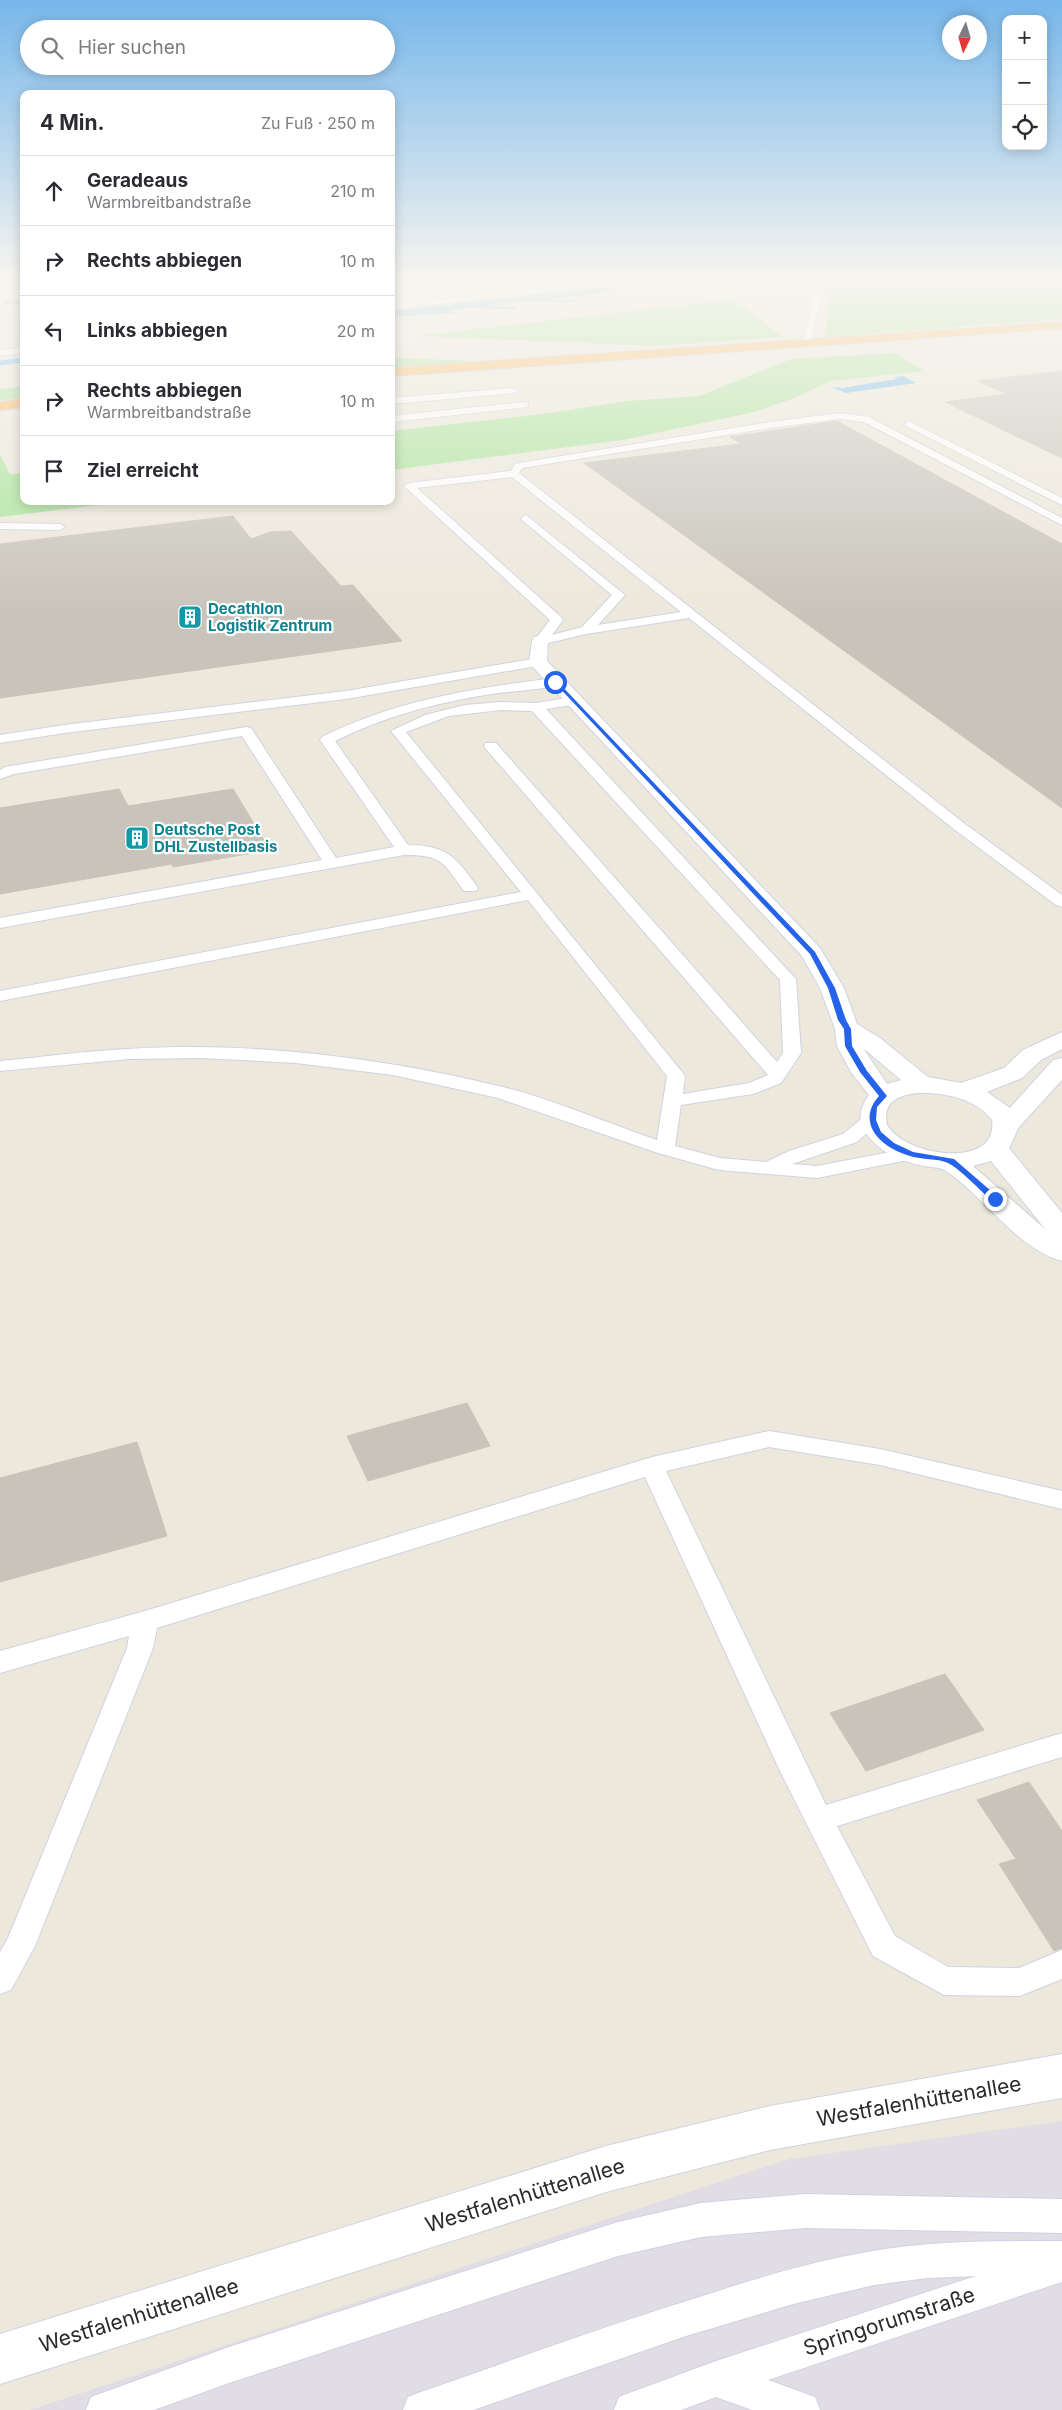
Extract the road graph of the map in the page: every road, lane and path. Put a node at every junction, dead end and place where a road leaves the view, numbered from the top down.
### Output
1 (495, 392) edge
2 (395, 401) edge
3 (20, 404) edge
4 (526, 405) dead end
5 (0, 406) edge
6 (20, 412) edge
7 (0, 415) edge
8 (395, 419) edge
9 (909, 424) dead end
10 (514, 474) junction
11 (1062, 502) edge
12 (526, 518) dead end
13 (1062, 522) edge
14 (0, 526) edge
15 (60, 527) dead end
16 (692, 614) junction
17 (586, 630) junction
18 (540, 641) junction
19 (538, 662) junction
20 (555, 682) junction
21 (573, 701) junction
22 (536, 707) junction
23 (0, 739) edge
24 (491, 746) dead end
25 (0, 776) edge
26 (404, 850) junction
27 (332, 863) junction
28 (1062, 881) edge
29 (1041, 886) junction
30 (470, 888) dead end
31 (532, 896) junction
32 (1062, 902) edge
33 (0, 923) edge
34 (0, 996) edge
35 (847, 1029) junction
36 (1061, 1051) edge
37 (0, 1066) edge
38 (778, 1074) junction
39 (921, 1084) junction
40 (964, 1090) junction
41 (883, 1096) junction
42 (673, 1100) junction
43 (872, 1120) junction
44 (1000, 1137) junction
45 (665, 1149) junction
46 (911, 1154) junction
47 (951, 1161) junction
48 (767, 1169) junction
49 (1062, 1231) edge
50 (1062, 1252) edge
51 (652, 1466) junction
52 (1062, 1500) edge
53 (145, 1621) junction
54 (0, 1662) edge
55 (1062, 1745) edge
56 (819, 1819) junction
57 (1062, 1964) edge
58 (0, 1980) edge
59 (1062, 2076) edge
60 (1062, 2216) edge
61 (1062, 2258) edge
62 (1062, 2265) edge
63 (0, 2359) edge
64 (716, 2379) junction
65 (104, 2410) edge
66 (422, 2410) edge
67 (632, 2410) edge
68 (802, 2410) edge

1 - 2 lane
3 - 5 highway
4 - 8 lane
6 - 7 highway
9 - 11 lane
10 - 13 lane
10 - 16 lane
10 - 18 lane
12 - 17 lane
14 - 15 lane
16 - 17 lane
16 - 29 lane
17 - 18 lane
18 - 19 street
19 - 20 street
19 - 23 lane
20 - 21 street
20 - 26 lane
21 - 22 lane
21 - 35 street
22 - 31 lane
22 - 38 lane
24 - 38 lane
25 - 27 lane
26 - 27 lane
26 - 30 lane
27 - 33 lane
28 - 29 lane
29 - 32 lane
31 - 34 lane
31 - 42 lane
35 - 39 street
35 - 41 street
36 - 40 street
36 - 44 street
37 - 45 lane
38 - 42 lane
39 - 40 street
39 - 41 street
40 - 44 street
41 - 43 street
42 - 45 lane
43 - 46 street
43 - 48 lane
44 - 47 street
44 - 49 street
45 - 48 lane
46 - 47 street
46 - 48 lane
47 - 50 street
51 - 52 lane
51 - 53 lane
51 - 56 lane
53 - 54 lane
53 - 58 lane
55 - 56 lane
56 - 57 lane
59 - 63 street, Westfalenhüttenallee
60 - 65 lane
61 - 66 lane
62 - 64 lane, Springorumstraße
64 - 67 lane, Springorumstraße
64 - 68 lane

